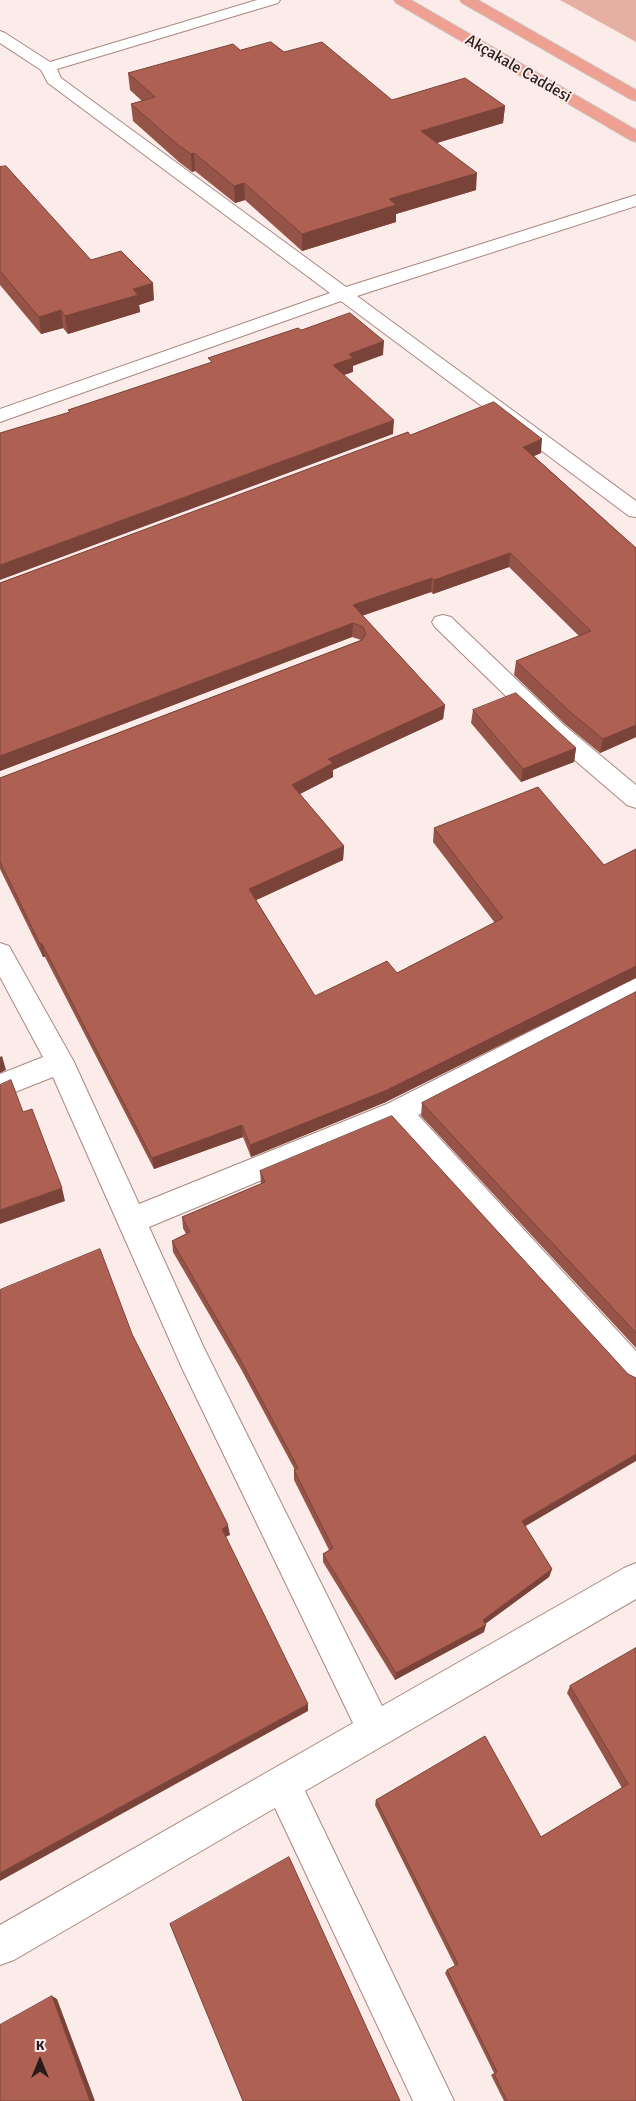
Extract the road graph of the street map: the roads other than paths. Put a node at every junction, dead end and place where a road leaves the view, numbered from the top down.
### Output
1 (274, 0) edge
2 (401, 0) edge
3 (467, 0) edge
4 (0, 36) edge
5 (48, 67) junction
6 (636, 96) edge
7 (636, 137) edge
8 (636, 200) edge
9 (344, 294) junction
10 (0, 416) edge
11 (636, 511) edge
12 (444, 622) dead end
13 (636, 799) edge
14 (0, 953) edge
15 (636, 990) edge
16 (60, 1062) junction
17 (0, 1086) edge
18 (398, 1112) junction
19 (132, 1220) junction
20 (636, 1373) edge
21 (636, 1580) edge
22 (375, 1730) junction
23 (282, 1784) junction
24 (0, 1946) edge
25 (434, 2101) edge

1 - 5 street
2 - 7 main road, Akçakale Caddesi
3 - 6 main road, Akçakale Caddesi
4 - 5 street
5 - 9 street
8 - 9 street
9 - 10 street
9 - 11 street
12 - 13 street
14 - 16 street
15 - 18 street
16 - 17 street
16 - 19 street
18 - 19 street
18 - 20 street
19 - 22 street
21 - 22 street
22 - 23 street
23 - 24 street
23 - 25 street

